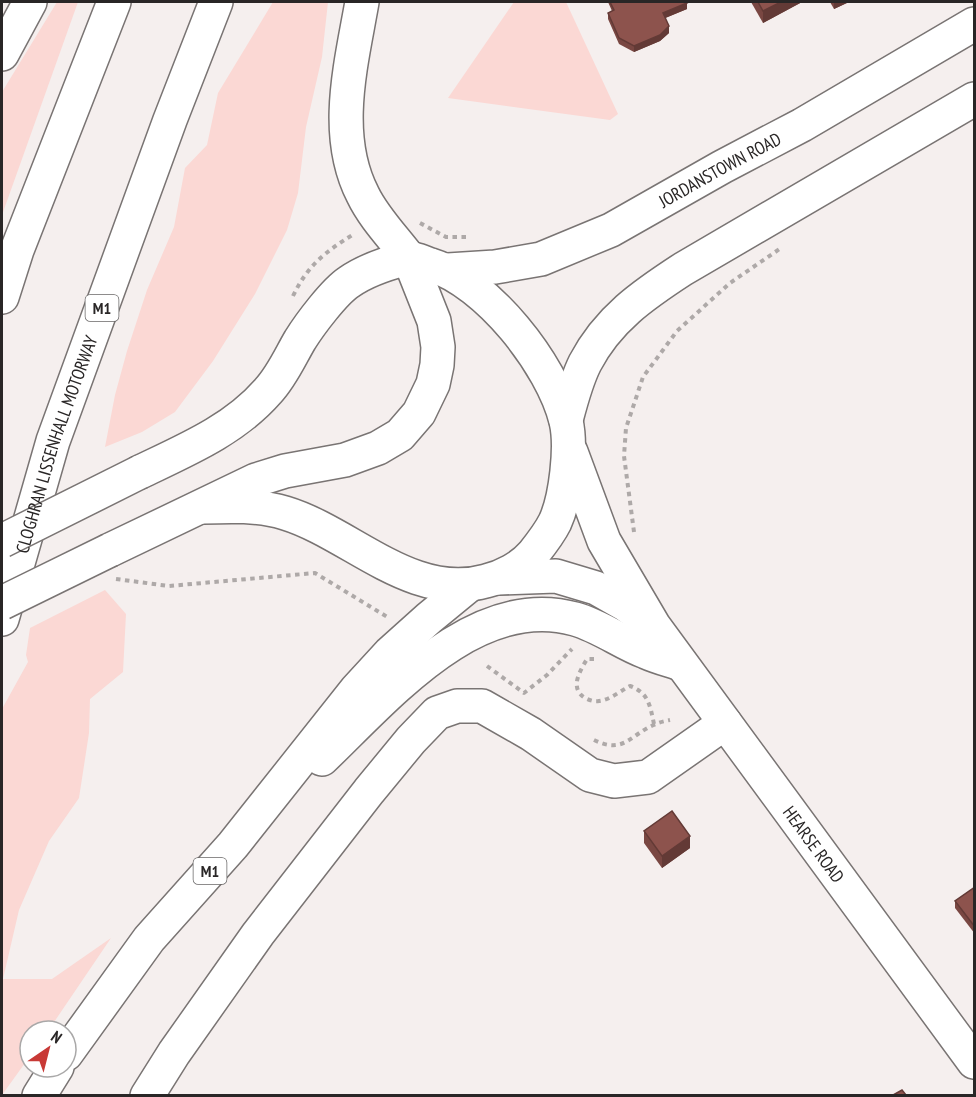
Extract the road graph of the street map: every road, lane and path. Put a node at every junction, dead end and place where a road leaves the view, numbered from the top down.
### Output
1 (30, 2) edge
2 (114, 2) edge
3 (216, 2) edge
4 (362, 2) edge
5 (975, 24) edge
6 (2, 54) edge
7 (975, 99) edge
8 (787, 244) dead end
9 (409, 258) junction
10 (448, 270) junction
11 (2, 297) edge
12 (567, 434) junction
13 (203, 507) junction
14 (635, 536) dead end
15 (2, 541) edge
16 (106, 582) dead end
17 (484, 582) junction
18 (2, 603) edge
19 (2, 619) edge
20 (392, 620) dead end
21 (654, 626) junction
22 (574, 646) dead end
23 (599, 658) dead end
24 (681, 664) junction
25 (487, 666) dead end
26 (524, 693) junction
27 (532, 699) dead end
28 (670, 720) dead end
29 (725, 723) junction
30 (654, 724) junction
31 (591, 738) dead end
32 (233, 845) junction
33 (78, 1037) edge
34 (975, 1062) edge
35 (49, 1079) edge
36 (39, 1095) edge
37 (147, 1095) edge

1 - 6 main road
2 - 11 main road
3 - 19 main road, CLOGHRAN LISSENHALL MOTORWAY / M1
4 - 9 main road
5 - 10 main road, JORDANSTOWN ROAD
7 - 12 main road
8 - 14 path
9 - 10 main road
9 - 13 main road
9 - 15 main road, bridge
10 - 12 main road, HEARSE ROAD
12 - 17 main road
12 - 21 main road, HEARSE ROAD
13 - 17 main road, HEARSE ROAD
13 - 18 main road, bridge
16 - 20 path
17 - 21 main road, HEARSE ROAD
17 - 32 main road, M1
21 - 24 main road, HEARSE ROAD
22 - 26 path
23 - 30 path
24 - 29 main road, HEARSE ROAD
24 - 32 main road, M1
25 - 26 path
26 - 27 path
28 - 30 path
29 - 34 main road, HEARSE ROAD
29 - 37 main road
30 - 31 path
32 - 33 main road, M1
35 - 36 main road

